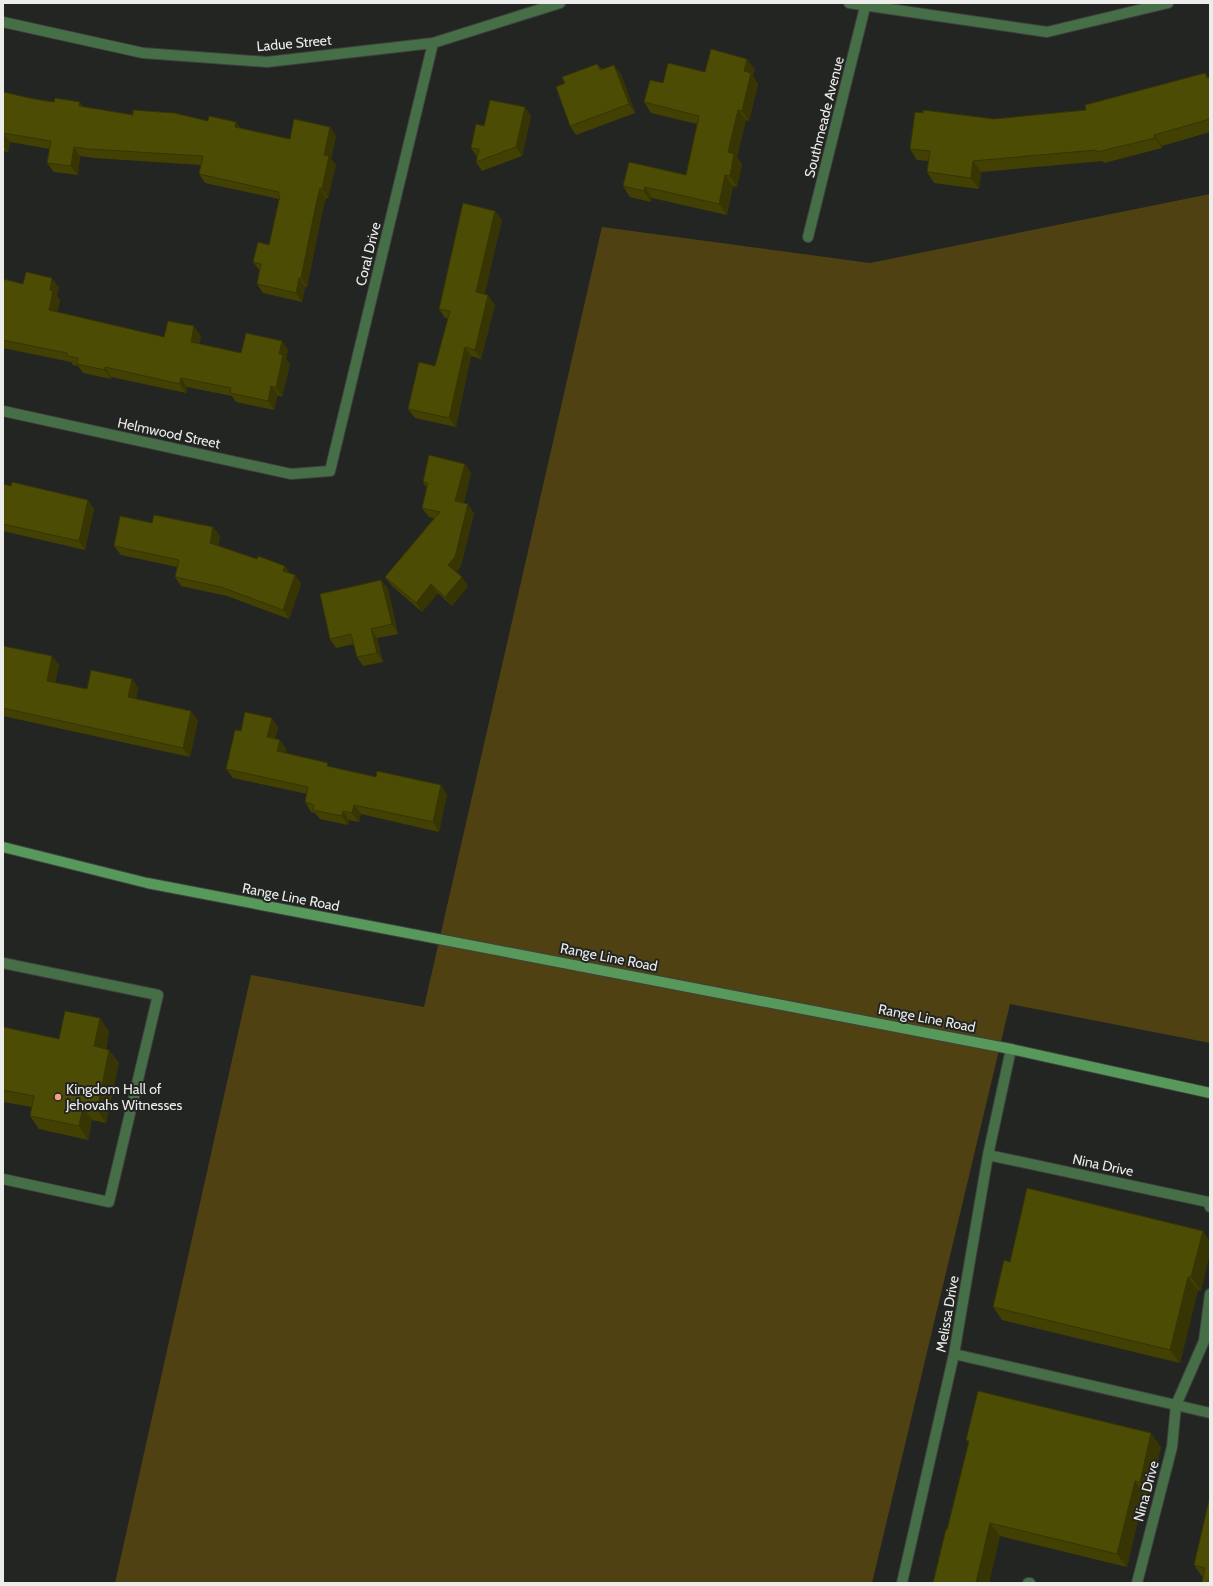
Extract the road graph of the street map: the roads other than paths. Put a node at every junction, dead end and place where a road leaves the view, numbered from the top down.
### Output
1 (560, 3) edge
2 (849, 3) edge
3 (1168, 3) edge
4 (866, 4) edge
5 (3, 22) edge
6 (433, 43) junction
7 (808, 237) dead end
8 (3, 411) edge
9 (330, 471) joint
10 (3, 846) edge
11 (3, 963) edge
12 (1011, 1049) junction
13 (1210, 1093) edge
14 (988, 1155) junction
15 (3, 1179) edge
16 (1210, 1207) edge
17 (1210, 1294) edge
18 (954, 1354) junction
19 (1176, 1405) junction
20 (1210, 1414) edge
21 (902, 1583) edge
22 (1137, 1583) edge

1 - 6 street, Ladue Street
2 - 4 street
3 - 4 street
4 - 7 street, Southmeade Avenue
5 - 6 street, Ladue Street
6 - 9 street, Coral Drive
8 - 9 street, Helmwood Street
10 - 12 main road, Range Line Road
11 - 15 street
12 - 13 main road, Range Line Road
12 - 14 street, Melissa Drive
14 - 16 street, Nina Drive
14 - 18 street, Melissa Drive
17 - 19 street, Nina Drive
18 - 19 street
18 - 21 street, Melissa Drive
19 - 20 street
19 - 22 street, Nina Drive

